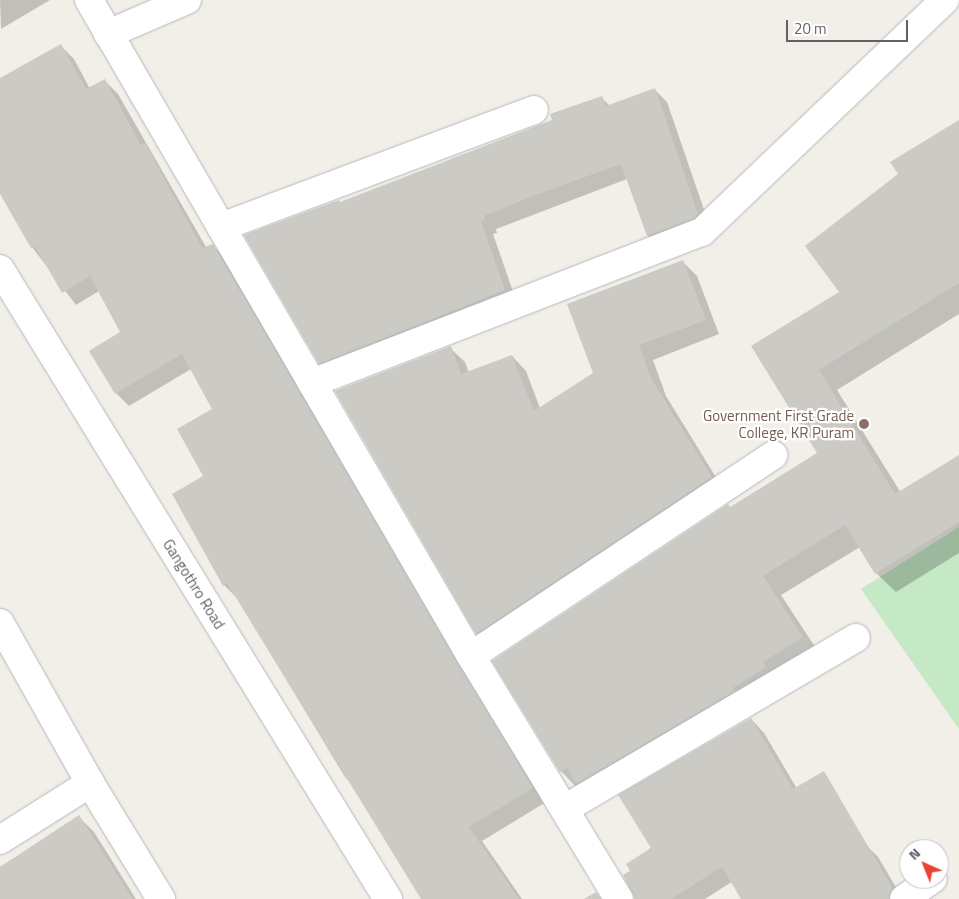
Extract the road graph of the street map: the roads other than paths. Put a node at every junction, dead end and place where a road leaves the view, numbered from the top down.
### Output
1 (89, 0) edge
2 (188, 0) edge
3 (945, 0) edge
4 (108, 34) junction
5 (534, 110) dead end
6 (221, 227) junction
7 (0, 269) edge
8 (312, 383) junction
9 (773, 455) dead end
10 (0, 623) edge
11 (856, 638) dead end
12 (471, 656) junction
13 (90, 783) junction
14 (566, 808) junction
15 (0, 840) edge
16 (919, 889) edge
17 (161, 899) edge
18 (388, 899) edge
19 (619, 899) edge
20 (904, 899) edge

1 - 4 street
2 - 4 street
3 - 8 street
4 - 6 street
5 - 6 street
6 - 8 street
7 - 18 street, Gangothro Road
8 - 12 street
9 - 12 street
10 - 13 street
11 - 14 street
12 - 14 street
13 - 15 street
13 - 17 street
14 - 19 street
16 - 20 street

